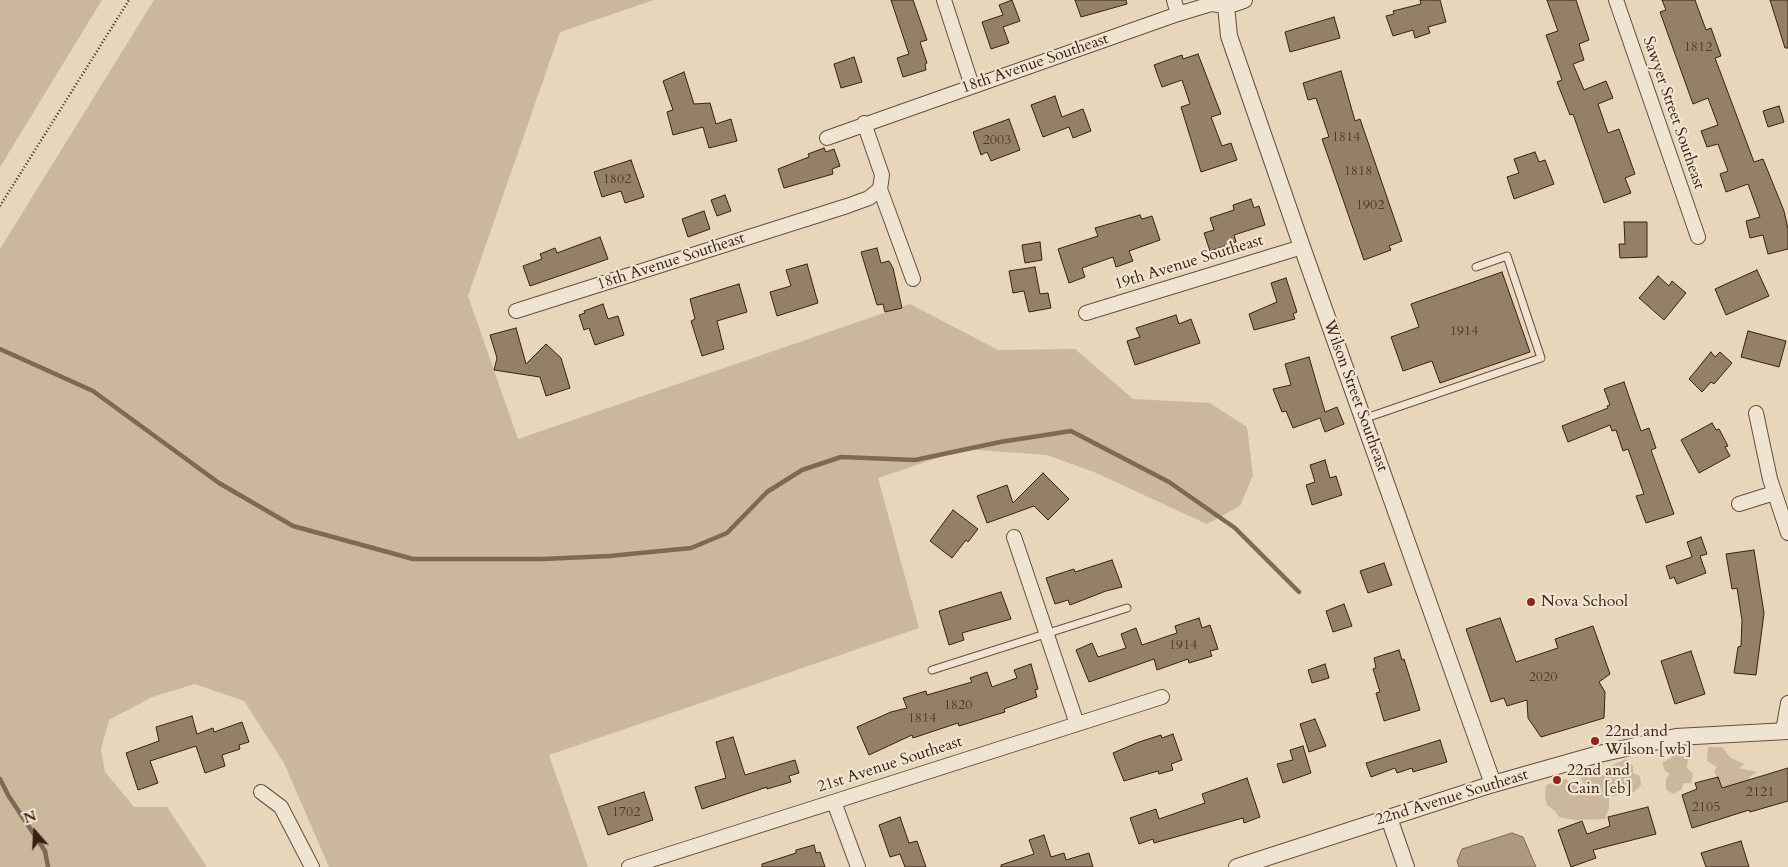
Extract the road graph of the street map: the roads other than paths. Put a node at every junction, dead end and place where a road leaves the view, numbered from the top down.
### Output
1 (944, 0) edge
2 (1174, 0) edge
3 (1244, 0) edge
4 (1616, 0) edge
5 (1226, 6) junction
6 (1178, 14) junction
7 (972, 86) junction
8 (864, 123) junction
9 (827, 138) dead end
10 (880, 189) junction
11 (1698, 237) dead end
12 (1302, 247) junction
13 (1476, 267) dead end
14 (913, 279) dead end
15 (516, 311) dead end
16 (1086, 314) dead end
17 (1756, 413) dead end
18 (1363, 420) junction
19 (1774, 493) junction
20 (1739, 504) dead end
21 (1788, 533) edge
22 (1014, 537) dead end
23 (1128, 608) dead end
24 (1047, 634) junction
25 (932, 670) dead end
26 (1162, 697) dead end
27 (1788, 703) edge
28 (1077, 724) junction
29 (1785, 731) edge
30 (1493, 784) junction
31 (261, 792) dead end
32 (834, 802) junction
33 (1389, 818) junction
34 (312, 867) edge
35 (629, 867) edge
36 (858, 867) edge
37 (1238, 867) edge
38 (1406, 867) edge

1 - 7 street
2 - 6 street
3 - 5 street, 18th Avenue Southeast
4 - 11 street, Sawyer Street Southeast
5 - 6 street, 18th Avenue Southeast
5 - 12 street, Wilson Street Southeast
6 - 7 street, 18th Avenue Southeast
7 - 8 street, 18th Avenue Southeast
8 - 9 street, 18th Avenue Southeast
8 - 10 street
10 - 14 street
10 - 15 street, 18th Avenue Southeast
12 - 16 street, 19th Avenue Southeast
12 - 18 street, Wilson Street Southeast
13 - 18 lane
17 - 19 street
18 - 30 street, Wilson Street Southeast
19 - 20 street
19 - 21 street
22 - 24 street
23 - 24 lane
24 - 25 lane
24 - 28 street
26 - 28 street, 21st Avenue Southeast
27 - 29 street
28 - 32 street, 21st Avenue Southeast
29 - 30 street, 22nd Avenue Southeast
30 - 33 street, 22nd Avenue Southeast
31 - 34 street
32 - 35 street, 21st Avenue Southeast
32 - 36 street
33 - 37 street, 22nd Avenue Southeast
33 - 38 street

